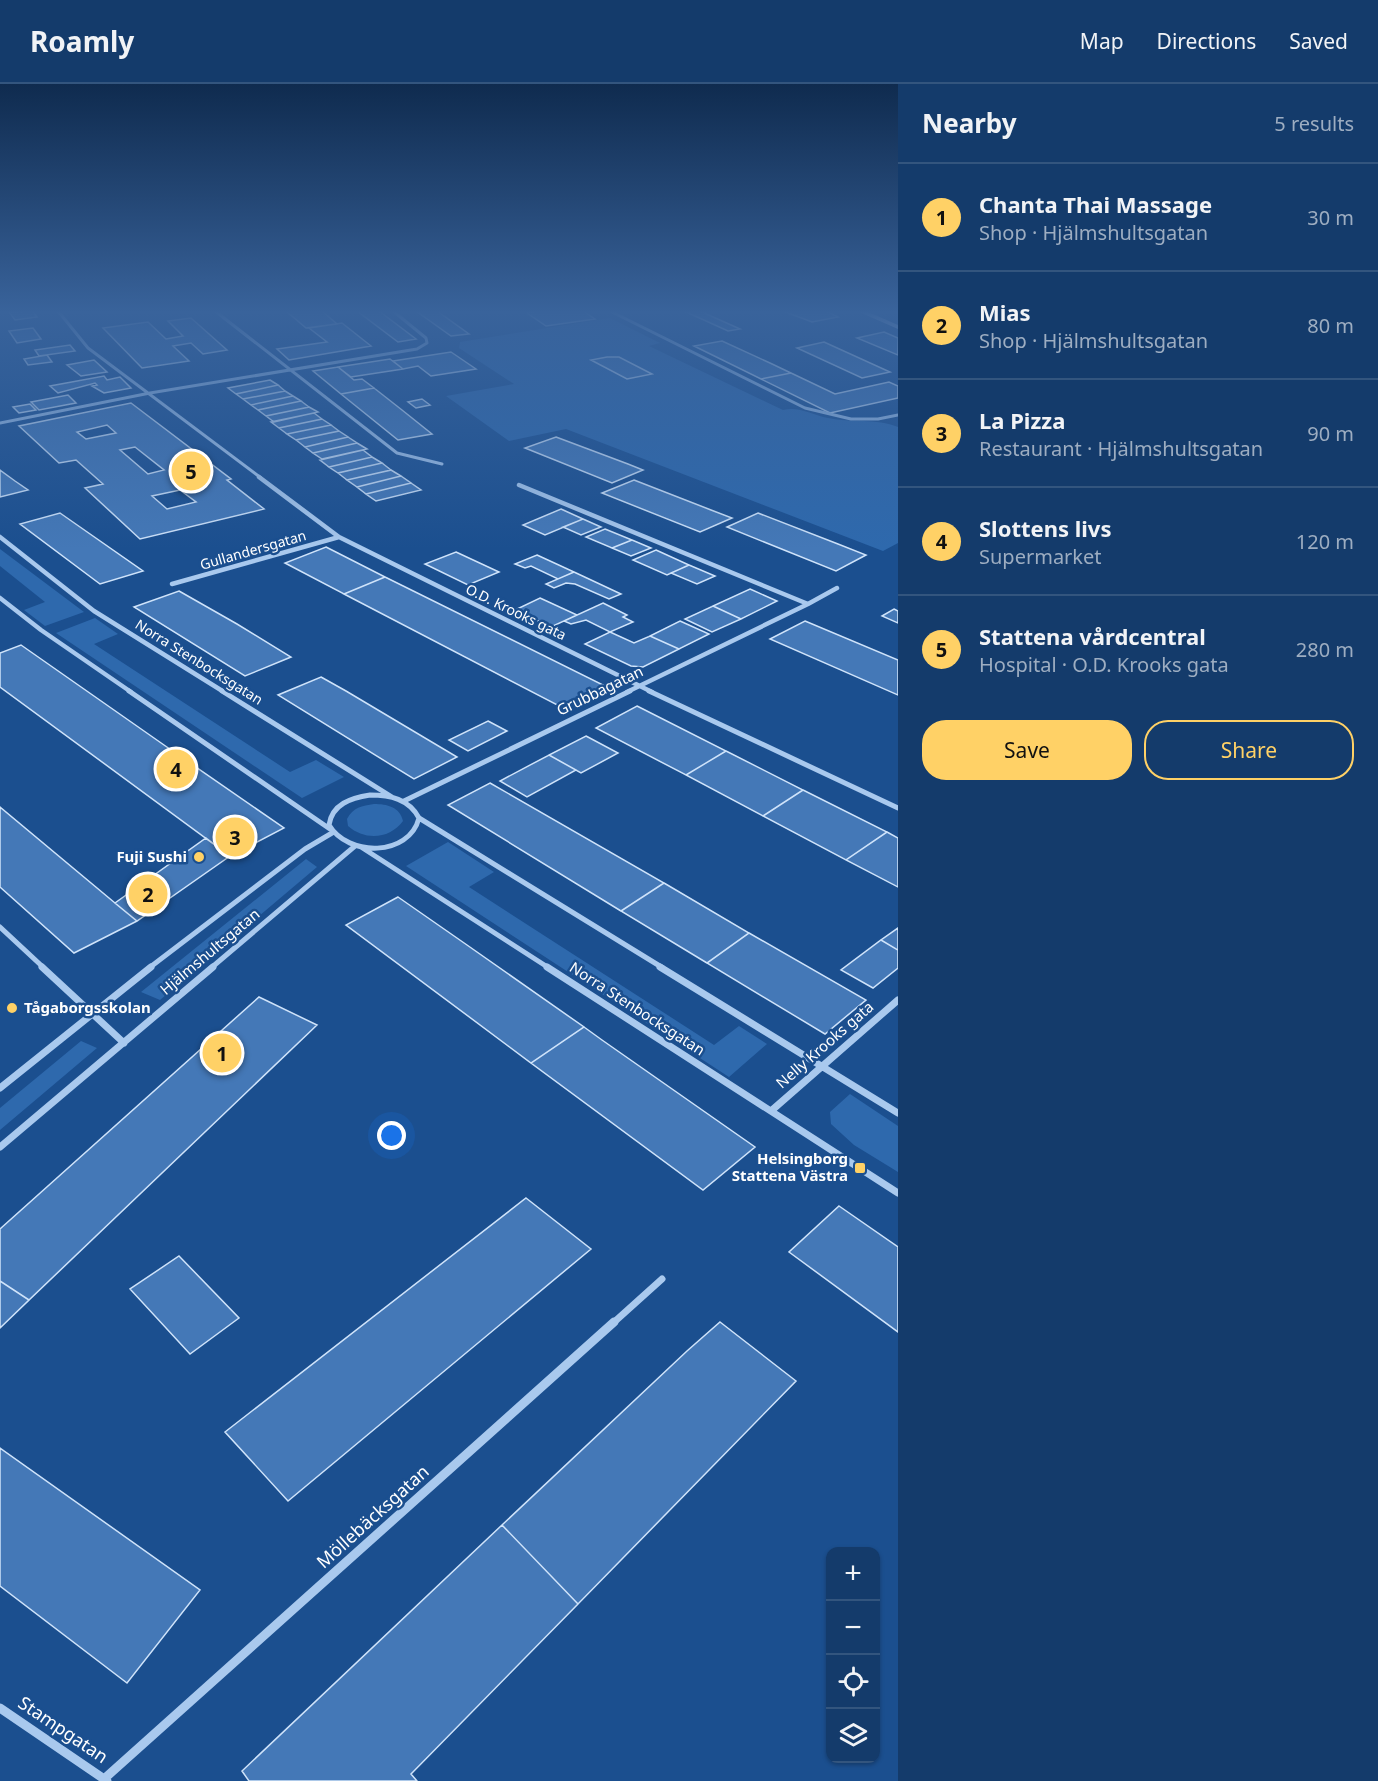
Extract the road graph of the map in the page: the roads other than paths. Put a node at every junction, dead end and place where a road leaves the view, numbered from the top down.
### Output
1 (146, 390) edge
2 (167, 390) edge
3 (316, 390) edge
4 (769, 390) edge
5 (150, 393) junction
6 (898, 414) edge
7 (0, 423) edge
8 (442, 464) dead end
9 (519, 485) dead end
10 (0, 537) edge
11 (339, 537) junction
12 (172, 584) dead end
13 (837, 588) dead end
14 (0, 598) edge
15 (808, 604) junction
16 (639, 686) junction
17 (392, 797) junction
18 (404, 801) junction
19 (898, 808) edge
20 (419, 818) junction
21 (331, 831) junction
22 (358, 846) junction
23 (0, 927) edge
24 (898, 1000) edge
25 (92, 1012) junction
26 (124, 1043) junction
27 (823, 1064) junction
28 (0, 1088) edge
29 (771, 1111) junction
30 (898, 1113) edge
31 (0, 1147) edge
32 (898, 1193) edge
33 (662, 1280) dead end
34 (0, 1708) edge
35 (106, 1780) edge

1 - 5 street, O.D. Krooks gata
2 - 5 street
3 - 8 street
4 - 6 street
5 - 7 street
5 - 11 street, O.D. Krooks gata
9 - 15 street
10 - 17 street, Norra Stenbocksgatan
11 - 12 street, Gullandersgatan
11 - 16 street, O.D. Krooks gata
13 - 15 street, Grubbagatan
14 - 21 street, Norra Stenbocksgatan
15 - 16 street, Grubbagatan
16 - 18 street, Grubbagatan
16 - 19 street, O.D. Krooks gata
17 - 18 street, Norra Stenbocksgatan
17 - 21 street, Norra Stenbocksgatan
18 - 20 street
20 - 22 street
20 - 27 street
21 - 22 street, Norra Stenbocksgatan
21 - 25 street, Hjälmshultsgatan
22 - 26 street, Hjälmshultsgatan
22 - 29 street, Norra Stenbocksgatan
23 - 25 street
24 - 27 street, Nelly Krooks gata
25 - 26 street
25 - 28 street, Hjälmshultsgatan
26 - 31 street, Hjälmshultsgatan
27 - 29 street, Nelly Krooks gata
27 - 30 street
29 - 32 street, Norra Stenbocksgatan
33 - 35 street, Möllebäcksgatan
34 - 35 street, Stampgatan

